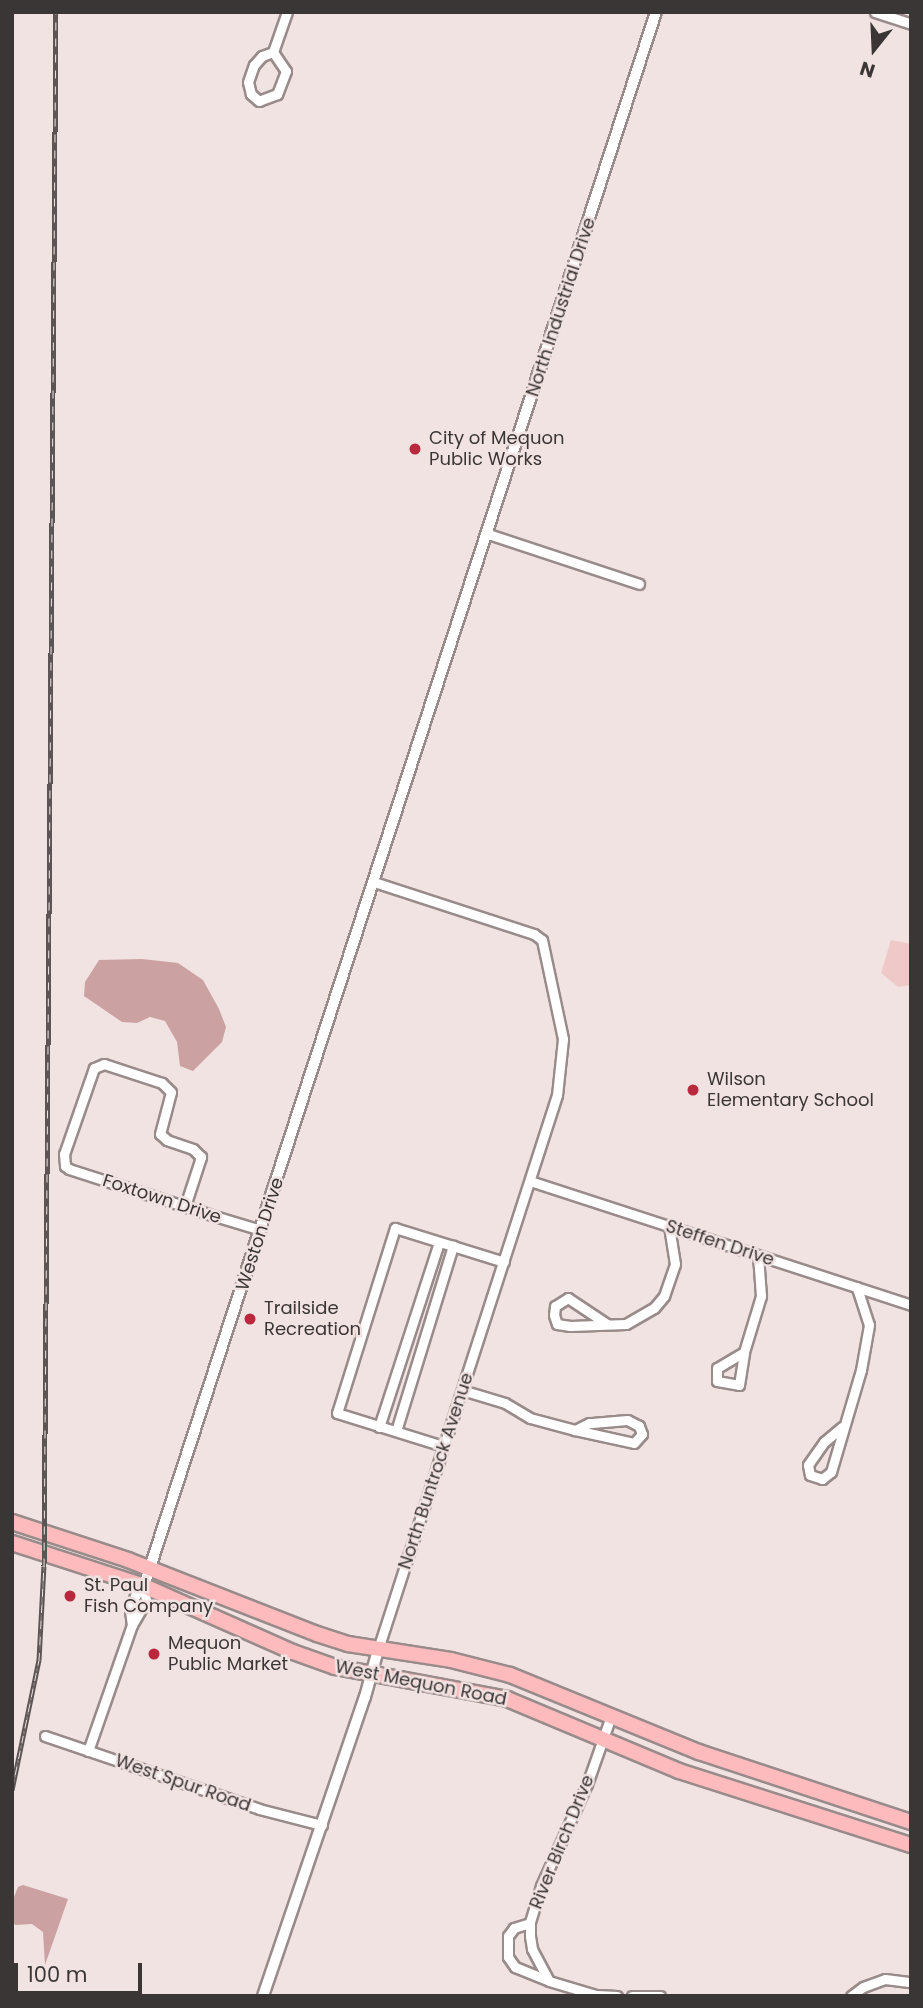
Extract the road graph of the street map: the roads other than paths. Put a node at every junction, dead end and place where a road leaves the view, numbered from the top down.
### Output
1 (287, 12) edge
2 (656, 12) edge
3 (875, 12) edge
4 (911, 24) edge
5 (273, 52) junction
6 (488, 534) junction
7 (639, 584) dead end
8 (374, 882) junction
9 (530, 1181) junction
10 (185, 1206) junction
11 (669, 1227) junction
12 (261, 1230) junction
13 (439, 1242) junction
14 (453, 1246) junction
15 (758, 1255) junction
16 (504, 1262) junction
17 (857, 1287) junction
18 (911, 1305) edge
19 (607, 1324) junction
20 (744, 1352) dead end
21 (462, 1390) junction
22 (379, 1427) junction
23 (842, 1427) junction
24 (576, 1430) junction
25 (396, 1432) junction
26 (443, 1446) junction
27 (12, 1521) edge
28 (12, 1542) edge
29 (150, 1569) junction
30 (144, 1586) junction
31 (379, 1646) junction
32 (372, 1675) junction
33 (611, 1716) junction
34 (45, 1736) dead end
35 (603, 1737) junction
36 (88, 1751) junction
37 (793, 1783) junction
38 (787, 1805) junction
39 (911, 1822) edge
40 (321, 1825) junction
41 (911, 1845) edge
42 (530, 1923) junction
43 (549, 1981) junction
44 (911, 1982) edge
45 (263, 1996) edge
46 (617, 1996) edge
47 (632, 1996) edge
48 (660, 1996) edge
49 (851, 1996) edge

1 - 5 street
2 - 6 street, North Industrial Drive
3 - 4 street
5 - 5 street
6 - 7 street
6 - 8 street, North Industrial Drive
8 - 9 street, North Buntrock Avenue
8 - 12 street, Weston Drive
9 - 11 street, Steffen Drive
9 - 16 street, North Buntrock Avenue
10 - 10 street, Foxtown Drive
10 - 12 street, Foxtown Drive
11 - 15 street, Steffen Drive
11 - 19 street
12 - 29 street, Weston Drive
13 - 14 street
13 - 22 street
13 - 22 street
14 - 16 street
14 - 25 street
15 - 17 street, Steffen Drive
15 - 20 street
16 - 21 street, North Buntrock Avenue
17 - 18 street, Steffen Drive
17 - 23 street
19 - 19 street
21 - 24 street
21 - 26 street, North Buntrock Avenue
22 - 25 street
23 - 23 street
24 - 24 street
25 - 26 street
26 - 31 street, North Buntrock Avenue
27 - 29 main road, West Mequon Road
28 - 30 main road, West Mequon Road
29 - 30 street, Weston Drive
29 - 31 main road, West Mequon Road
30 - 32 main road, West Mequon Road
30 - 36 street
31 - 32 street, North Buntrock Avenue
31 - 33 main road, West Mequon Road
32 - 35 main road, West Mequon Road
32 - 40 street, North Buntrock Avenue
33 - 35 street, River Birch Drive
33 - 37 main road, West Mequon Road
34 - 36 street, West Spur Road
35 - 38 main road, West Mequon Road
35 - 42 street, River Birch Drive
36 - 40 street, West Spur Road
37 - 38 main road
37 - 39 main road, West Mequon Road
38 - 41 main road, West Mequon Road
40 - 45 street, North Buntrock Avenue
42 - 43 street, River Birch Drive
42 - 43 street
43 - 46 street
44 - 49 street
47 - 48 street

